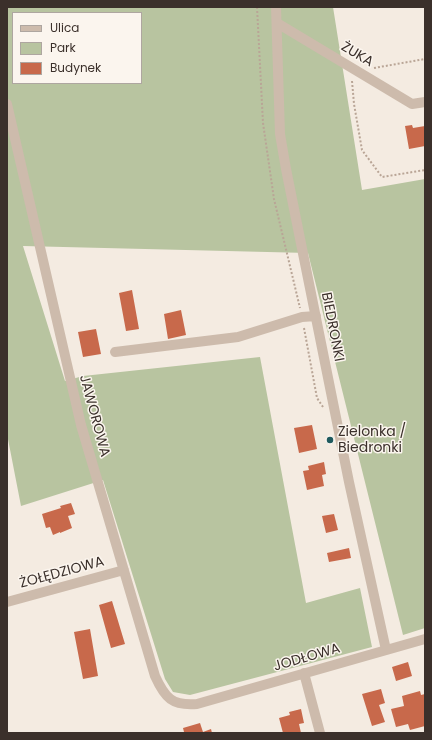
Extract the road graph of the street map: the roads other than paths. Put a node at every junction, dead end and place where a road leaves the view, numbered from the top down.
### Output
1 (276, 7) edge
2 (277, 23) junction
3 (425, 102) edge
4 (7, 104) edge
5 (316, 316) junction
6 (115, 352) dead end
7 (124, 570) junction
8 (7, 602) edge
9 (425, 639) edge
10 (386, 650) junction
11 (304, 674) junction
12 (197, 704) joint
13 (320, 733) edge

1 - 2 street, BIEDRONKI
2 - 3 street, ŻUKA
2 - 5 street, BIEDRONKI
4 - 7 street, JAWOROWA
5 - 6 street
5 - 10 street, BIEDRONKI
7 - 8 street, ŻOŁĘDZIOWA
7 - 12 street, JAWOROWA
9 - 10 street, JODŁOWA
10 - 11 street, JODŁOWA
11 - 12 street, JODŁOWA
11 - 13 street

